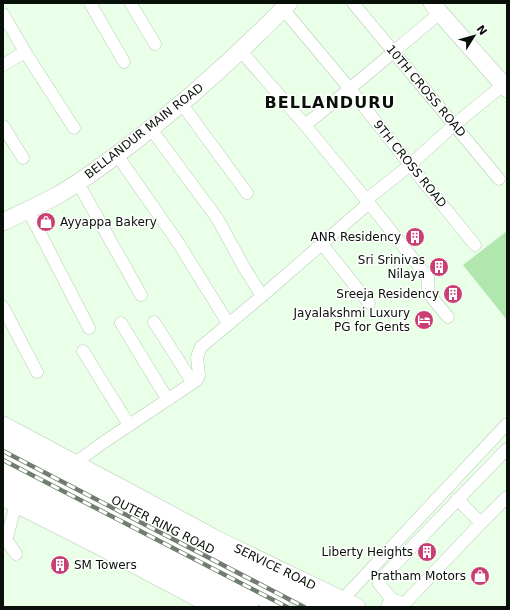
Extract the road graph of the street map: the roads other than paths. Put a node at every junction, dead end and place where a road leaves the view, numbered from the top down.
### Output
1 (90, 3) edge
2 (132, 3) edge
3 (353, 3) edge
4 (286, 6) edge
5 (436, 8) edge
6 (3, 14) edge
7 (155, 44) dead end
8 (240, 50) junction
9 (393, 51) junction
10 (25, 52) junction
11 (124, 62) dead end
12 (3, 65) edge
13 (505, 87) edge
14 (350, 89) junction
15 (181, 103) junction
16 (305, 125) junction
17 (454, 125) junction
18 (3, 127) edge
19 (74, 128) dead end
20 (151, 129) junction
21 (117, 155) junction
22 (23, 158) dead end
23 (410, 165) junction
24 (499, 179) dead end
25 (78, 183) junction
26 (247, 193) dead end
27 (368, 201) junction
28 (28, 210) junction
29 (3, 222) edge
30 (321, 243) junction
31 (475, 245) dead end
32 (141, 295) dead end
33 (262, 296) junction
34 (369, 303) dead end
35 (3, 307) edge
36 (448, 318) dead end
37 (154, 322) dead end
38 (121, 323) dead end
39 (228, 323) junction
40 (89, 328) dead end
41 (83, 351) dead end
42 (37, 372) dead end
43 (193, 383) junction
44 (168, 400) junction
45 (507, 424) edge
46 (3, 425) edge
47 (129, 425) junction
48 (3, 443) edge
49 (507, 449) edge
50 (3, 463) edge
51 (75, 463) junction
52 (3, 483) edge
53 (507, 497) edge
54 (457, 499) junction
55 (10, 500) edge
56 (481, 522) junction
57 (16, 554) dead end
58 (389, 603) edge
59 (340, 605) edge
60 (215, 607) edge
61 (247, 607) edge
62 (281, 607) edge

1 - 11 street
2 - 7 street
3 - 9 street, 10TH CROSS ROAD
4 - 8 street, BELLANDUR MAIN ROAD
4 - 14 street, 9TH CROSS ROAD
5 - 9 street
5 - 13 street
6 - 10 street
8 - 15 street, BELLANDUR MAIN ROAD
8 - 16 street
9 - 14 street
9 - 17 street, 10TH CROSS ROAD
10 - 12 street
10 - 19 street
13 - 17 street
14 - 16 street
14 - 23 street, 9TH CROSS ROAD
15 - 20 street, BELLANDUR MAIN ROAD
15 - 26 street
16 - 27 street
17 - 23 street
17 - 24 street, 10TH CROSS ROAD
18 - 22 street
20 - 21 street, BELLANDUR MAIN ROAD
20 - 33 street
21 - 25 street, BELLANDUR MAIN ROAD
21 - 39 street
23 - 27 street
23 - 31 street, 9TH CROSS ROAD
25 - 28 street, BELLANDUR MAIN ROAD
25 - 32 street
27 - 30 street
27 - 36 street
28 - 29 street, BELLANDUR MAIN ROAD
28 - 40 street
30 - 33 street
30 - 34 street
33 - 39 street
35 - 42 street
37 - 43 street
38 - 44 street
39 - 43 street
41 - 47 street
43 - 44 street
44 - 47 street
45 - 59 street
46 - 51 street, SERVICE ROAD
47 - 51 street
48 - 59 highway, OUTER RING ROAD
49 - 54 street
50 - 62 street
51 - 59 street, SERVICE ROAD
52 - 61 highway
53 - 56 street
54 - 56 street
54 - 58 street
55 - 57 street
55 - 60 street
56 - 58 street

